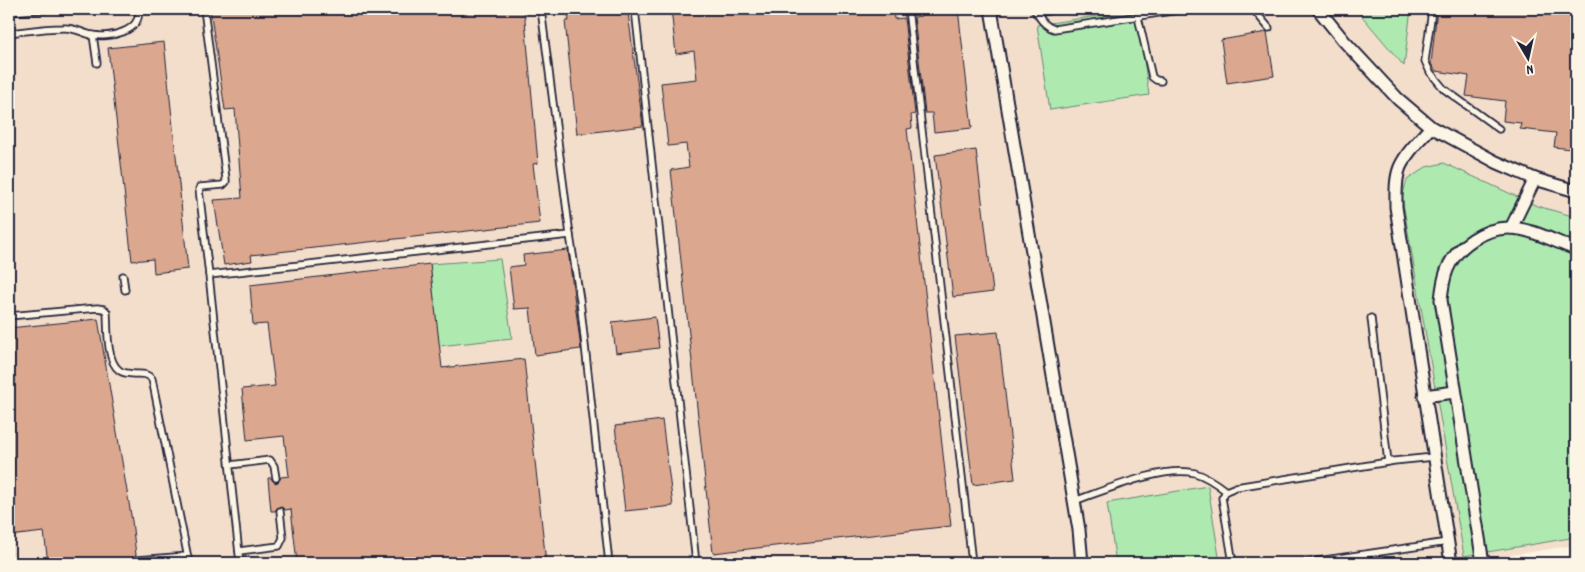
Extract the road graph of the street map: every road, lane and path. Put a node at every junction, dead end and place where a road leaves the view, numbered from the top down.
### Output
1 (47, 9) edge
2 (138, 9) edge
3 (204, 9) edge
4 (541, 9) edge
5 (635, 9) edge
6 (908, 9) edge
7 (991, 9) edge
8 (1060, 9) edge
9 (1186, 9) edge
10 (1253, 9) edge
11 (1318, 9) edge
12 (1430, 9) edge
13 (1036, 11) edge
14 (9, 12) edge
15 (1138, 17) junction
16 (1269, 28) dead end
17 (9, 33) edge
18 (93, 35) junction
19 (97, 63) dead end
20 (1161, 81) dead end
21 (1431, 127) junction
22 (1499, 129) dead end
23 (1535, 179) junction
24 (1576, 191) edge
25 (1511, 228) junction
26 (570, 235) junction
27 (1576, 249) edge
28 (209, 275) junction
29 (123, 276) dead end
30 (125, 290) dead end
31 (9, 316) edge
32 (1371, 318) dead end
33 (1455, 392) junction
34 (1424, 396) junction
35 (1434, 457) junction
36 (1391, 462) junction
37 (230, 465) junction
38 (276, 478) dead end
39 (1226, 491) junction
40 (1074, 501) junction
41 (280, 511) dead end
42 (1448, 542) junction
43 (239, 551) junction
44 (187, 556) junction
45 (137, 560) dead end
46 (189, 563) edge
47 (240, 563) edge
48 (609, 563) edge
49 (696, 563) edge
50 (972, 563) edge
51 (1082, 563) edge
52 (1233, 563) edge
53 (1304, 563) edge
54 (1451, 563) edge
55 (1483, 563) edge

1 - 14 lane
2 - 18 lane
3 - 28 lane
4 - 26 lane
5 - 49 lane
6 - 50 lane
7 - 40 street
8 - 13 lane
9 - 15 lane
10 - 16 lane
11 - 21 street
12 - 22 lane
13 - 15 lane
15 - 20 lane
17 - 18 lane
18 - 19 lane
21 - 23 street
21 - 34 street
23 - 24 street
23 - 25 street
25 - 27 street
25 - 33 street
26 - 28 lane
26 - 48 lane
28 - 37 lane
29 - 30 lane
31 - 44 lane
32 - 36 lane
33 - 34 street
33 - 55 street
34 - 35 street
35 - 36 lane
35 - 42 street
36 - 39 lane
37 - 38 lane
37 - 43 lane
39 - 40 lane
39 - 52 lane
40 - 51 street
41 - 43 lane
42 - 53 lane
42 - 54 street
43 - 47 lane
44 - 45 lane
44 - 46 lane

